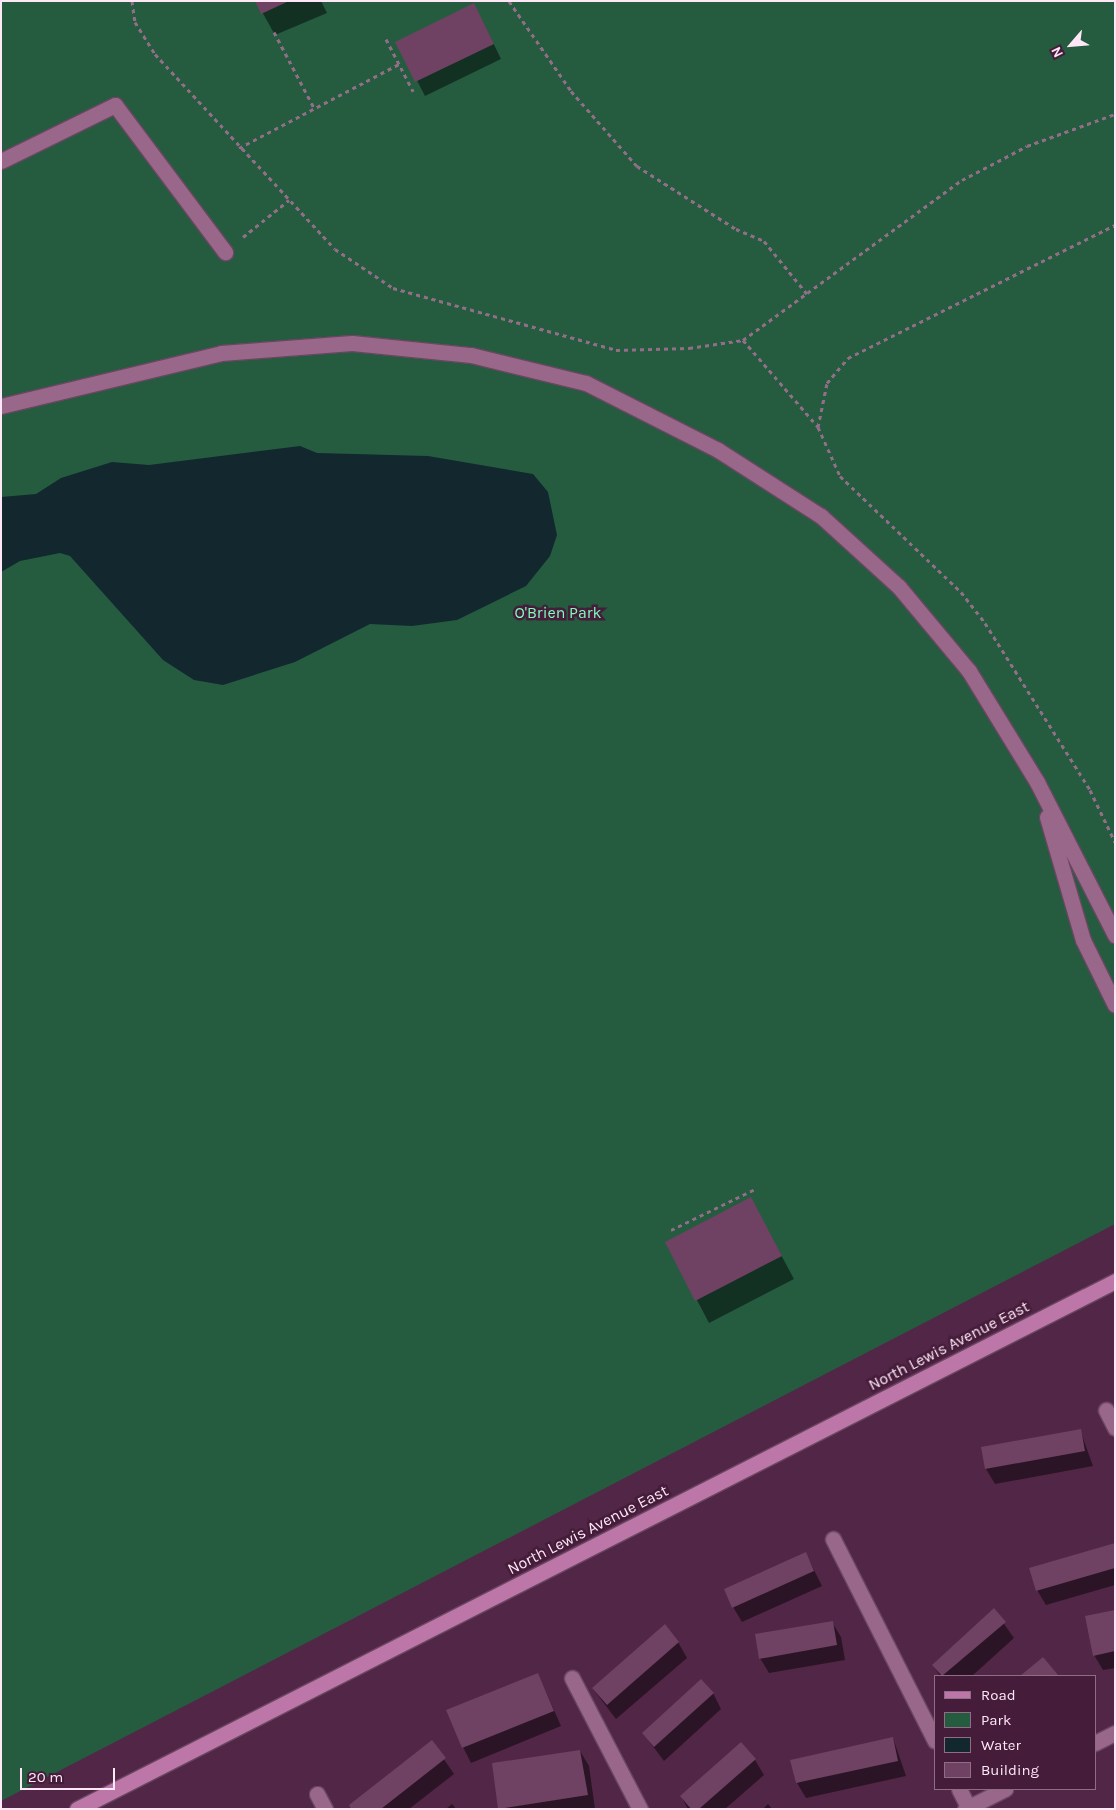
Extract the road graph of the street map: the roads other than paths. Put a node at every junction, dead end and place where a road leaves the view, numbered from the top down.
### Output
1 (1, 162) edge
2 (225, 252) road end
3 (1, 406) edge
4 (1037, 782) junction
5 (1115, 935) edge
6 (1115, 1005) edge
7 (1115, 1281) edge
8 (1106, 1410) dead end
9 (1115, 1428) edge
10 (833, 1539) dead end
11 (572, 1678) dead end
12 (1115, 1733) edge
13 (934, 1739) edge
14 (1096, 1742) edge
15 (959, 1790) edge
16 (1003, 1790) edge
17 (317, 1794) dead end
18 (967, 1808) edge
19 (77, 1809) edge
20 (325, 1809) edge
21 (640, 1809) edge

1 - 2 street
3 - 4 street
4 - 5 street
4 - 6 street
7 - 19 main road, North Lewis Avenue East
8 - 9 street
10 - 13 street
11 - 21 street
12 - 14 street
15 - 18 street
16 - 18 street
17 - 20 street

